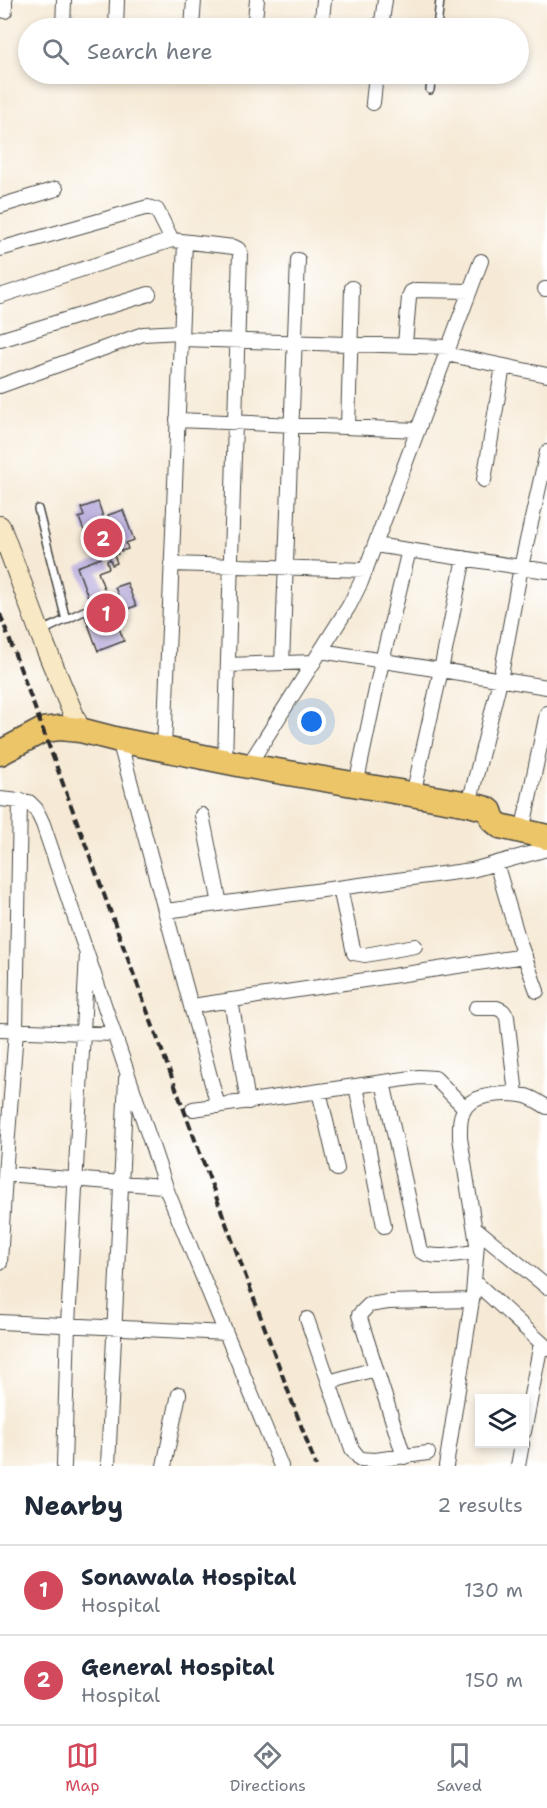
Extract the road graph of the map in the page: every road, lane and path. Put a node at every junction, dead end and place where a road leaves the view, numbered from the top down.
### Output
1 (64, 0) edge
2 (117, 0) edge
3 (194, 0) edge
4 (257, 0) edge
5 (324, 0) edge
6 (385, 0) edge
7 (440, 0) edge
8 (63, 18) edge
9 (116, 18) edge
10 (193, 18) edge
11 (255, 18) edge
12 (322, 18) edge
13 (382, 18) edge
14 (438, 18) edge
15 (374, 84) edge
16 (431, 84) edge
17 (430, 90) dead end
18 (373, 103) dead end
19 (57, 189) dead end
20 (0, 206) edge
21 (178, 241) junction
22 (0, 249) edge
23 (298, 260) dead end
24 (481, 261) dead end
25 (352, 288) dead end
26 (471, 291) junction
27 (149, 294) dead end
28 (0, 296) edge
29 (181, 335) junction
30 (0, 340) edge
31 (238, 340) junction
32 (296, 341) junction
33 (351, 342) junction
34 (405, 345) junction
35 (448, 351) junction
36 (503, 366) junction
37 (547, 375) edge
38 (0, 386) edge
39 (177, 420) junction
40 (236, 422) junction
41 (292, 425) junction
42 (348, 427) junction
43 (418, 430) junction
44 (547, 452) edge
45 (484, 480) dead end
46 (38, 509) dead end
47 (0, 526) edge
48 (375, 545) junction
49 (409, 550) junction
50 (464, 558) junction
51 (171, 564) junction
52 (231, 565) junction
53 (286, 566) junction
54 (521, 567) junction
55 (366, 570) junction
56 (547, 571) edge
57 (84, 611) dead end
58 (66, 620) junction
59 (40, 632) junction
60 (317, 657) junction
61 (382, 661) junction
62 (282, 663) junction
63 (228, 665) junction
64 (441, 670) junction
65 (500, 680) junction
66 (547, 687) edge
67 (547, 713) edge
68 (80, 730) junction
69 (119, 740) junction
70 (165, 749) junction
71 (0, 753) edge
72 (237, 764) junction
73 (356, 785) junction
74 (413, 795) junction
75 (0, 799) edge
76 (20, 800) junction
77 (469, 804) junction
78 (202, 815) dead end
79 (493, 820) junction
80 (536, 820) edge
81 (547, 837) edge
82 (547, 849) edge
83 (496, 863) junction
84 (340, 888) junction
85 (220, 904) junction
86 (166, 911) junction
87 (415, 946) dead end
88 (87, 953) junction
89 (525, 956) junction
90 (537, 991) dead end
91 (231, 1000) junction
92 (192, 1006) junction
93 (476, 1008) dead end
94 (0, 1030) edge
95 (16, 1031) junction
96 (83, 1033) junction
97 (114, 1034) junction
98 (126, 1071) junction
99 (383, 1082) junction
100 (356, 1086) junction
101 (319, 1091) junction
102 (516, 1094) junction
103 (248, 1102) junction
104 (218, 1106) junction
105 (464, 1107) junction
106 (547, 1107) edge
107 (193, 1109) dead end
108 (337, 1169) dead end
109 (4, 1174) junction
110 (76, 1179) junction
111 (121, 1182) junction
112 (168, 1193) junction
113 (384, 1226) dead end
114 (475, 1228) junction
115 (476, 1252) junction
116 (0, 1263) edge
117 (474, 1281) junction
118 (547, 1287) edge
119 (472, 1300) junction
120 (307, 1319) dead end
121 (0, 1322) edge
122 (68, 1325) junction
123 (114, 1328) junction
124 (226, 1333) junction
125 (544, 1345) edge
126 (375, 1369) junction
127 (329, 1382) junction
128 (179, 1394) dead end
129 (529, 1414) edge
130 (521, 1448) edge
131 (428, 1453) dead end
132 (404, 1456) junction
133 (64, 1466) edge
134 (108, 1466) edge
135 (164, 1466) edge
136 (281, 1466) edge
137 (446, 1466) edge
138 (518, 1466) edge

1 - 8 street
2 - 9 street
3 - 10 street
4 - 11 street
5 - 12 street
6 - 13 street
7 - 14 lane
15 - 18 street
16 - 17 lane
19 - 20 street
21 - 22 street
21 - 28 street
21 - 29 street
21 - 31 street
23 - 32 street
24 - 26 street
25 - 33 street
26 - 34 street
26 - 35 street
27 - 30 street
29 - 31 street
29 - 38 street
29 - 39 street
31 - 32 street
31 - 40 street
32 - 33 street
32 - 41 street
33 - 34 street
33 - 42 street
34 - 35 street
35 - 36 street
35 - 43 street
36 - 37 street
36 - 45 street
39 - 40 street
39 - 51 street
40 - 41 street
40 - 52 street
41 - 42 street
41 - 53 street
42 - 43 street
43 - 48 street
44 - 54 street
46 - 58 lane
47 - 59 main road
48 - 49 street
48 - 55 street
49 - 50 street
49 - 61 street
50 - 54 street
50 - 64 street
51 - 52 street
51 - 70 street
52 - 53 street
52 - 63 street
53 - 55 street
53 - 62 street
54 - 56 street
54 - 65 street
55 - 60 street
57 - 58 lane
58 - 59 lane
59 - 68 main road
60 - 61 street
60 - 62 street
60 - 72 street
61 - 64 street
61 - 73 street
62 - 63 street
63 - 72 street
64 - 65 street
64 - 74 street
65 - 66 street
65 - 77 street
67 - 80 street
68 - 69 highway
68 - 71 highway
69 - 70 highway
69 - 86 street
70 - 72 highway
72 - 73 highway
73 - 74 highway
74 - 77 highway
75 - 76 street
76 - 88 street
76 - 95 street
77 - 79 highway
78 - 85 street
79 - 80 highway
79 - 81 highway
82 - 83 street
83 - 84 street
83 - 89 street
84 - 85 street
84 - 87 street
85 - 86 street
86 - 92 street
88 - 96 street
88 - 97 street
89 - 90 street
89 - 91 street
91 - 92 street
91 - 103 street
92 - 104 street
93 - 102 street
94 - 95 street
95 - 96 street
95 - 109 street
96 - 97 street
96 - 110 street
97 - 98 street
98 - 111 street
98 - 112 street
99 - 100 street
99 - 105 street
99 - 115 street
100 - 101 street
100 - 113 street
101 - 103 street
101 - 108 street
102 - 105 street
102 - 106 street
103 - 104 street
104 - 107 street
105 - 114 street
109 - 110 street
109 - 116 street
110 - 111 street
110 - 122 street
111 - 112 street
111 - 123 street
112 - 124 street
114 - 115 street
114 - 118 street
115 - 117 street
117 - 119 street
117 - 125 street
119 - 126 street
119 - 137 street
120 - 127 street
121 - 122 street
122 - 123 street
122 - 133 street
123 - 124 street
123 - 134 street
124 - 136 street
125 - 129 street
126 - 127 street
126 - 132 street
127 - 132 street
128 - 135 street
130 - 138 street
131 - 132 street

